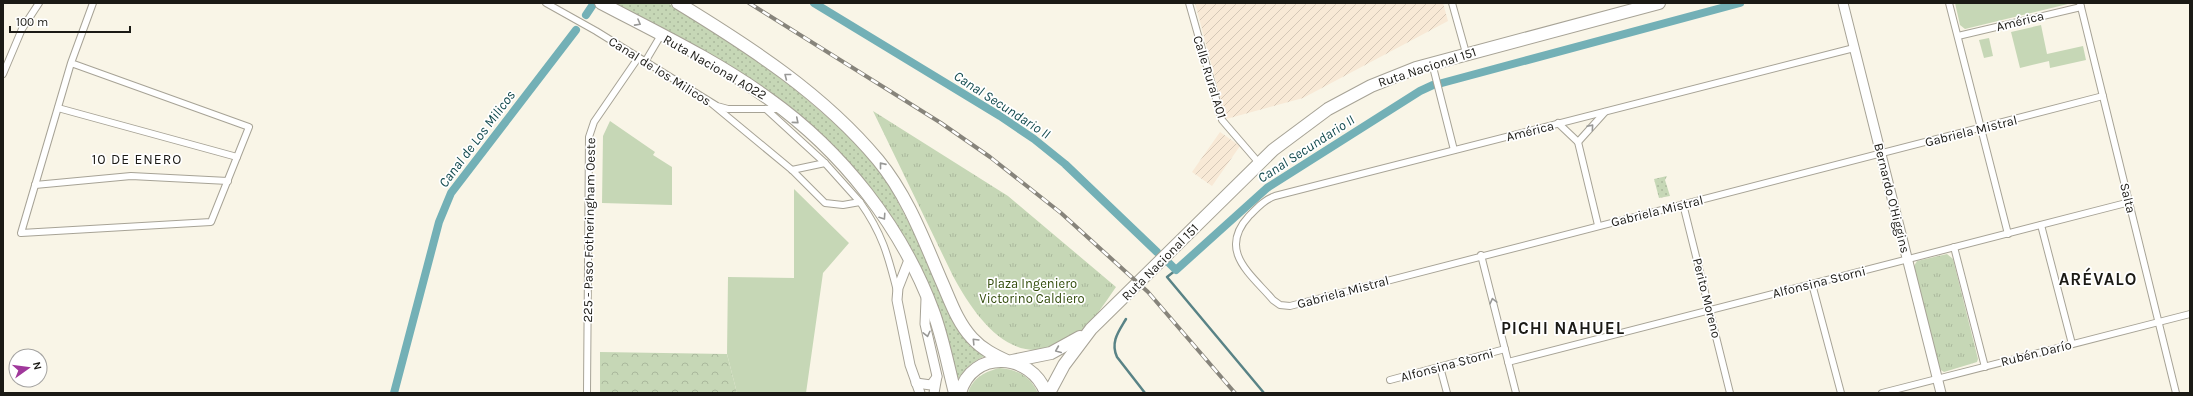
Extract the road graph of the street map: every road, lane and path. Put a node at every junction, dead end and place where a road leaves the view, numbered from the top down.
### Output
1 (39, 3) edge
2 (93, 3) edge
3 (546, 3) edge
4 (678, 3) edge
5 (1189, 3) edge
6 (1452, 3) edge
7 (1658, 3) edge
8 (1843, 3) edge
9 (1949, 3) edge
10 (603, 4) edge
11 (2081, 5) edge
12 (661, 36) junction
13 (1958, 36) junction
14 (1854, 48) junction
15 (1466, 53) junction
16 (638, 58) junction
17 (645, 62) junction
18 (71, 63) junction
19 (1432, 63) junction
20 (3, 74) edge
21 (2103, 96) junction
22 (711, 103) junction
23 (58, 108) junction
24 (766, 109) junction
25 (783, 109) junction
26 (1605, 112) junction
27 (1558, 124) junction
28 (1981, 128) junction
29 (1578, 142) junction
30 (1454, 150) junction
31 (1881, 154) junction
32 (237, 157) junction
33 (825, 163) junction
34 (1259, 164) junction
35 (792, 170) junction
36 (228, 181) junction
37 (35, 185) junction
38 (860, 202) junction
39 (2130, 202) junction
40 (1684, 204) junction
41 (2041, 225) junction
42 (1598, 226) junction
43 (2008, 234) junction
44 (1954, 247) junction
45 (1235, 250) joint
46 (1481, 255) junction
47 (1907, 259) junction
48 (909, 260) junction
49 (1812, 284) junction
50 (897, 294) junction
51 (926, 296) junction
52 (1710, 310) junction
53 (2190, 314) edge
54 (2159, 322) junction
55 (1091, 329) junction
56 (2072, 344) junction
57 (1505, 350) junction
58 (1010, 361) junction
59 (1508, 362) junction
60 (1440, 366) junction
61 (1985, 366) junction
62 (937, 376) junction
63 (1937, 379) junction
64 (1390, 380) dead end
65 (916, 383) junction
66 (587, 393) edge
67 (920, 393) edge
68 (934, 393) edge
69 (954, 393) edge
70 (960, 393) edge
71 (1046, 393) edge
72 (1049, 393) edge
73 (1447, 393) edge
74 (1516, 393) edge
75 (1730, 393) edge
76 (1841, 393) edge
77 (1882, 393) edge
78 (1941, 393) edge
79 (2176, 393) edge

1 - 20 street
2 - 18 street
3 - 16 street, Canal de los Milicos
58 -> 4 highway
5 - 34 street, Calle Rural A01
6 - 15 street
7 - 15 highway, Ruta Nacional 151
8 - 14 main road, Bernardo O'Higgins
9 - 13 street
10 -> 12 highway, Ruta Nacional A022
11 - 13 street, América
11 - 21 street, Salta
12 - 17 street
12 - 25 highway, Ruta Nacional A022
13 - 28 street
14 - 26 street, América
14 - 31 main road, Bernardo O'Higgins
15 - 19 highway, Ruta Nacional 151
16 - 17 street, Canal de los Milicos
16 - 66 street, 225 - Paso Fotheringham Oeste
17 - 22 street, Canal de los Milicos
18 - 23 street
18 - 32 street
19 - 30 street
19 - 34 highway, Ruta Nacional 151
21 - 28 street, Gabriela Mistral
21 - 39 street, Salta
22 - 24 street, Canal de los Milicos
22 - 35 street
23 - 32 street
23 - 37 street
24 - 25 street, Canal de los Milicos
24 - 33 street
25 -> 48 highway, Ruta Nacional A022
26 - 27 street, América
29 -> 26 street
27 - 29 street
27 - 30 street, América
28 - 31 street, Gabriela Mistral
28 - 43 street
29 - 42 street
30 - 45 street, América
31 - 40 street, Gabriela Mistral
31 - 47 main road, Bernardo O'Higgins
32 - 36 street
33 - 35 street
33 - 38 street
34 - 55 highway, Ruta Nacional 151
35 - 38 street
36 - 37 street
36 - 37 street
38 - 50 street
39 - 41 street, Alfonsina Storni
39 - 54 street, Salta
40 - 42 street, Gabriela Mistral
40 - 52 street, Perito Moreno
41 - 43 street, Alfonsina Storni
41 - 56 street
42 - 46 street, Gabriela Mistral
43 - 44 street, Alfonsina Storni
44 - 47 street, Alfonsina Storni
44 - 61 street
45 - 46 street, Gabriela Mistral
57 -> 46 street
47 - 49 street, Alfonsina Storni
47 - 63 main road, Bernardo O'Higgins
48 - 50 main road
48 - 51 highway, Ruta Nacional A022
49 - 52 street, Alfonsina Storni
49 - 76 street
50 - 65 main road
51 -> 62 main road
51 - 69 highway, Ruta Nacional A022
52 - 59 street, Alfonsina Storni
52 - 75 street, Perito Moreno
53 - 54 street, Rubén Darío
54 - 56 street, Rubén Darío
54 - 79 street, Salta
55 -> 58 highway, Ruta Nacional 151
55 - 72 highway, Ruta Nacional 151
56 - 61 street, Rubén Darío
57 - 59 street
57 - 60 street, Alfonsina Storni
58 - 70 highway, Ruta Nacional 151
58 - 71 highway
59 - 74 street
60 - 64 street, Alfonsina Storni
60 - 73 street
61 - 63 street, Rubén Darío
62 - 65 main road
62 - 68 main road
63 - 77 street, Rubén Darío
63 - 78 main road, Bernardo O'Higgins
65 - 67 main road

